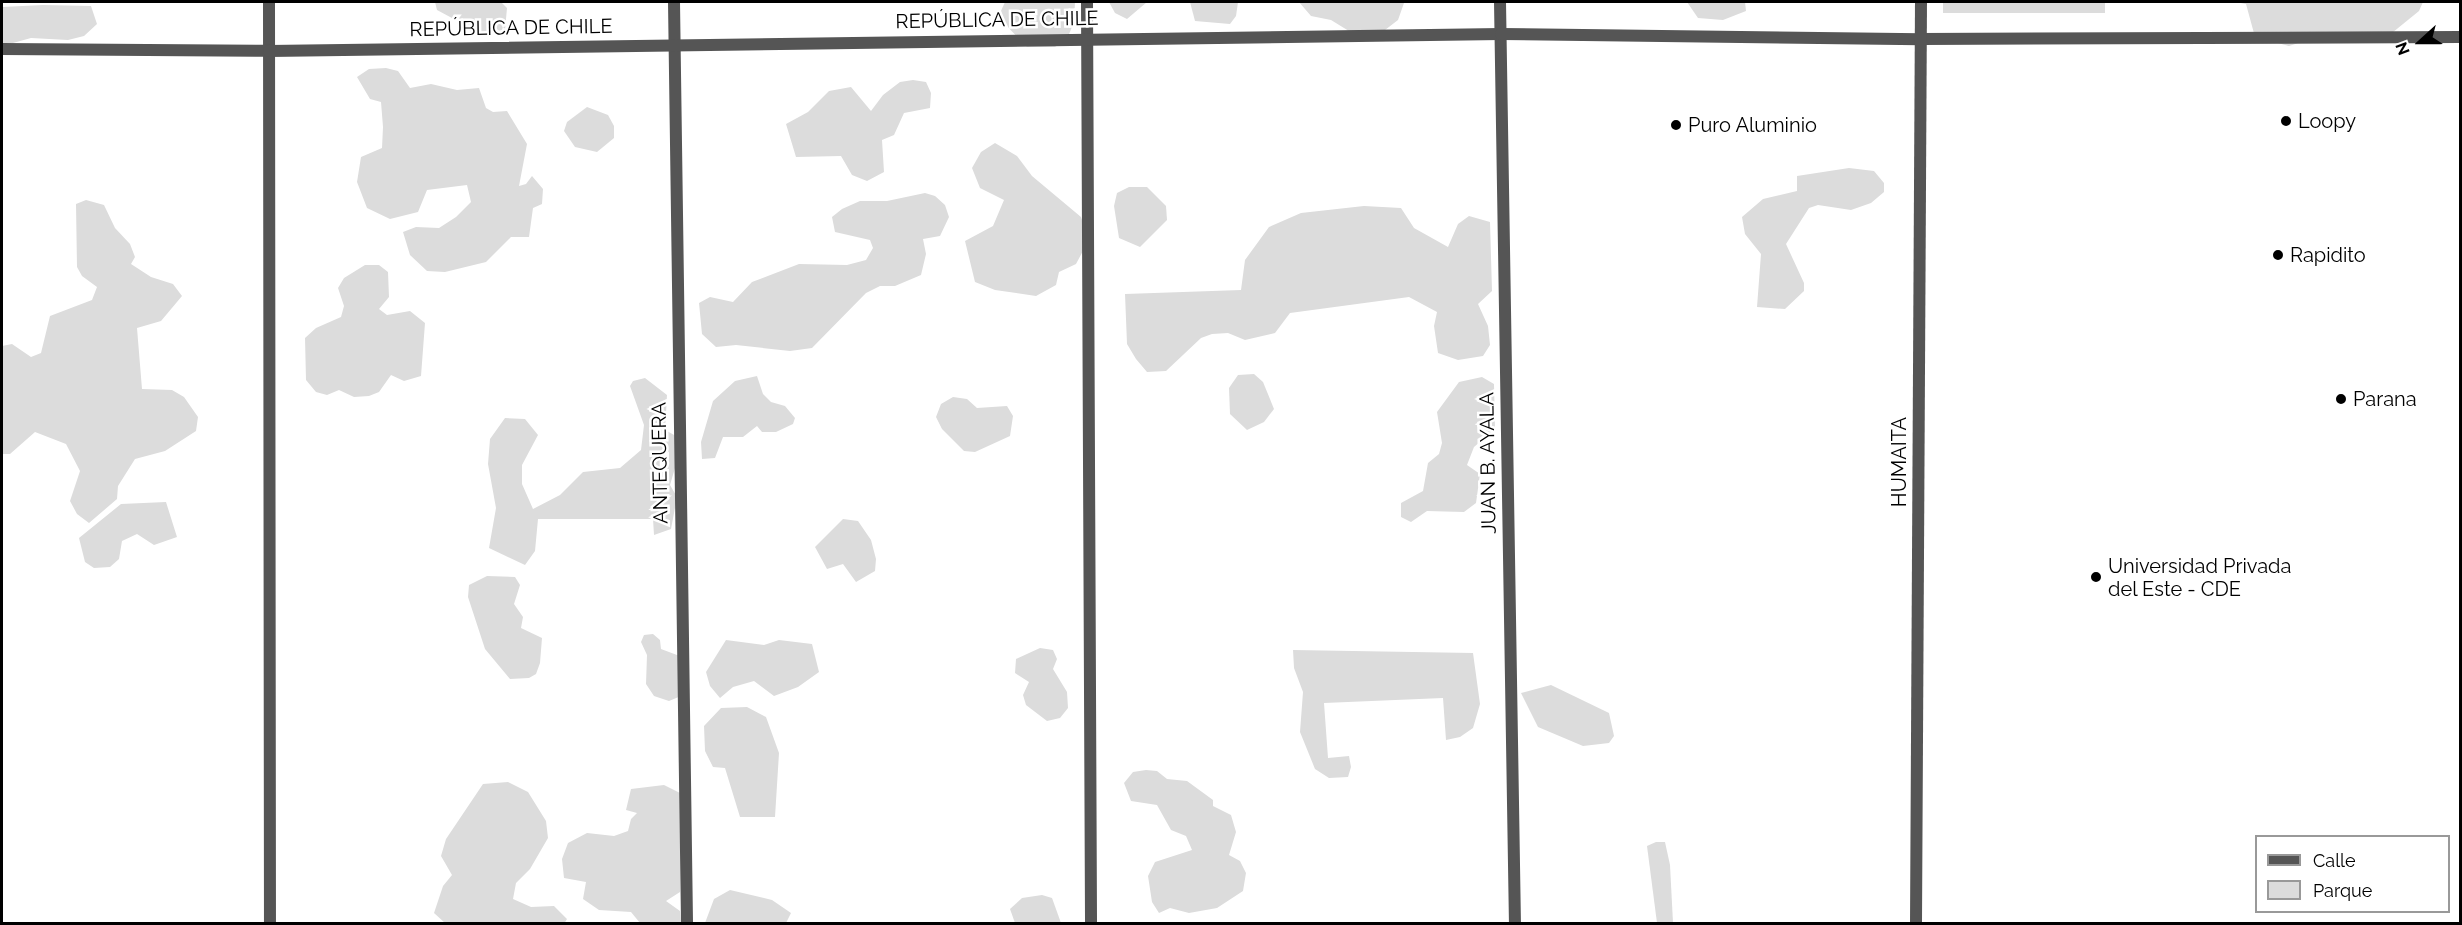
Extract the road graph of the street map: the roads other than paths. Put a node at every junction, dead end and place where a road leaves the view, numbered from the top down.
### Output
1 (269, 2) edge
2 (674, 2) edge
3 (1087, 2) edge
4 (1500, 2) edge
5 (1921, 2) edge
6 (1501, 34) junction
7 (2460, 37) edge
8 (1086, 38) junction
9 (1921, 39) junction
10 (673, 45) junction
11 (2, 49) edge
12 (269, 51) junction
13 (270, 924) edge
14 (687, 924) edge
15 (1091, 924) edge
16 (1515, 924) edge
17 (1916, 924) edge

1 - 12 street
2 - 10 street, ANTEQUERA
3 - 8 street
4 - 6 street, JUAN B. AYALA
5 - 9 street, HUMAITA
6 - 8 street, REPÚBLICA DE CHILE
6 - 9 street, REPÚBLICA DE CHILE
6 - 16 street, JUAN B. AYALA
7 - 9 street, REPÚBLICA DE CHILE
8 - 10 street, REPÚBLICA DE CHILE
8 - 15 street
9 - 17 street, HUMAITA
10 - 12 street, REPÚBLICA DE CHILE
10 - 14 street, ANTEQUERA
11 - 12 street, REPÚBLICA DE CHILE
12 - 13 street

